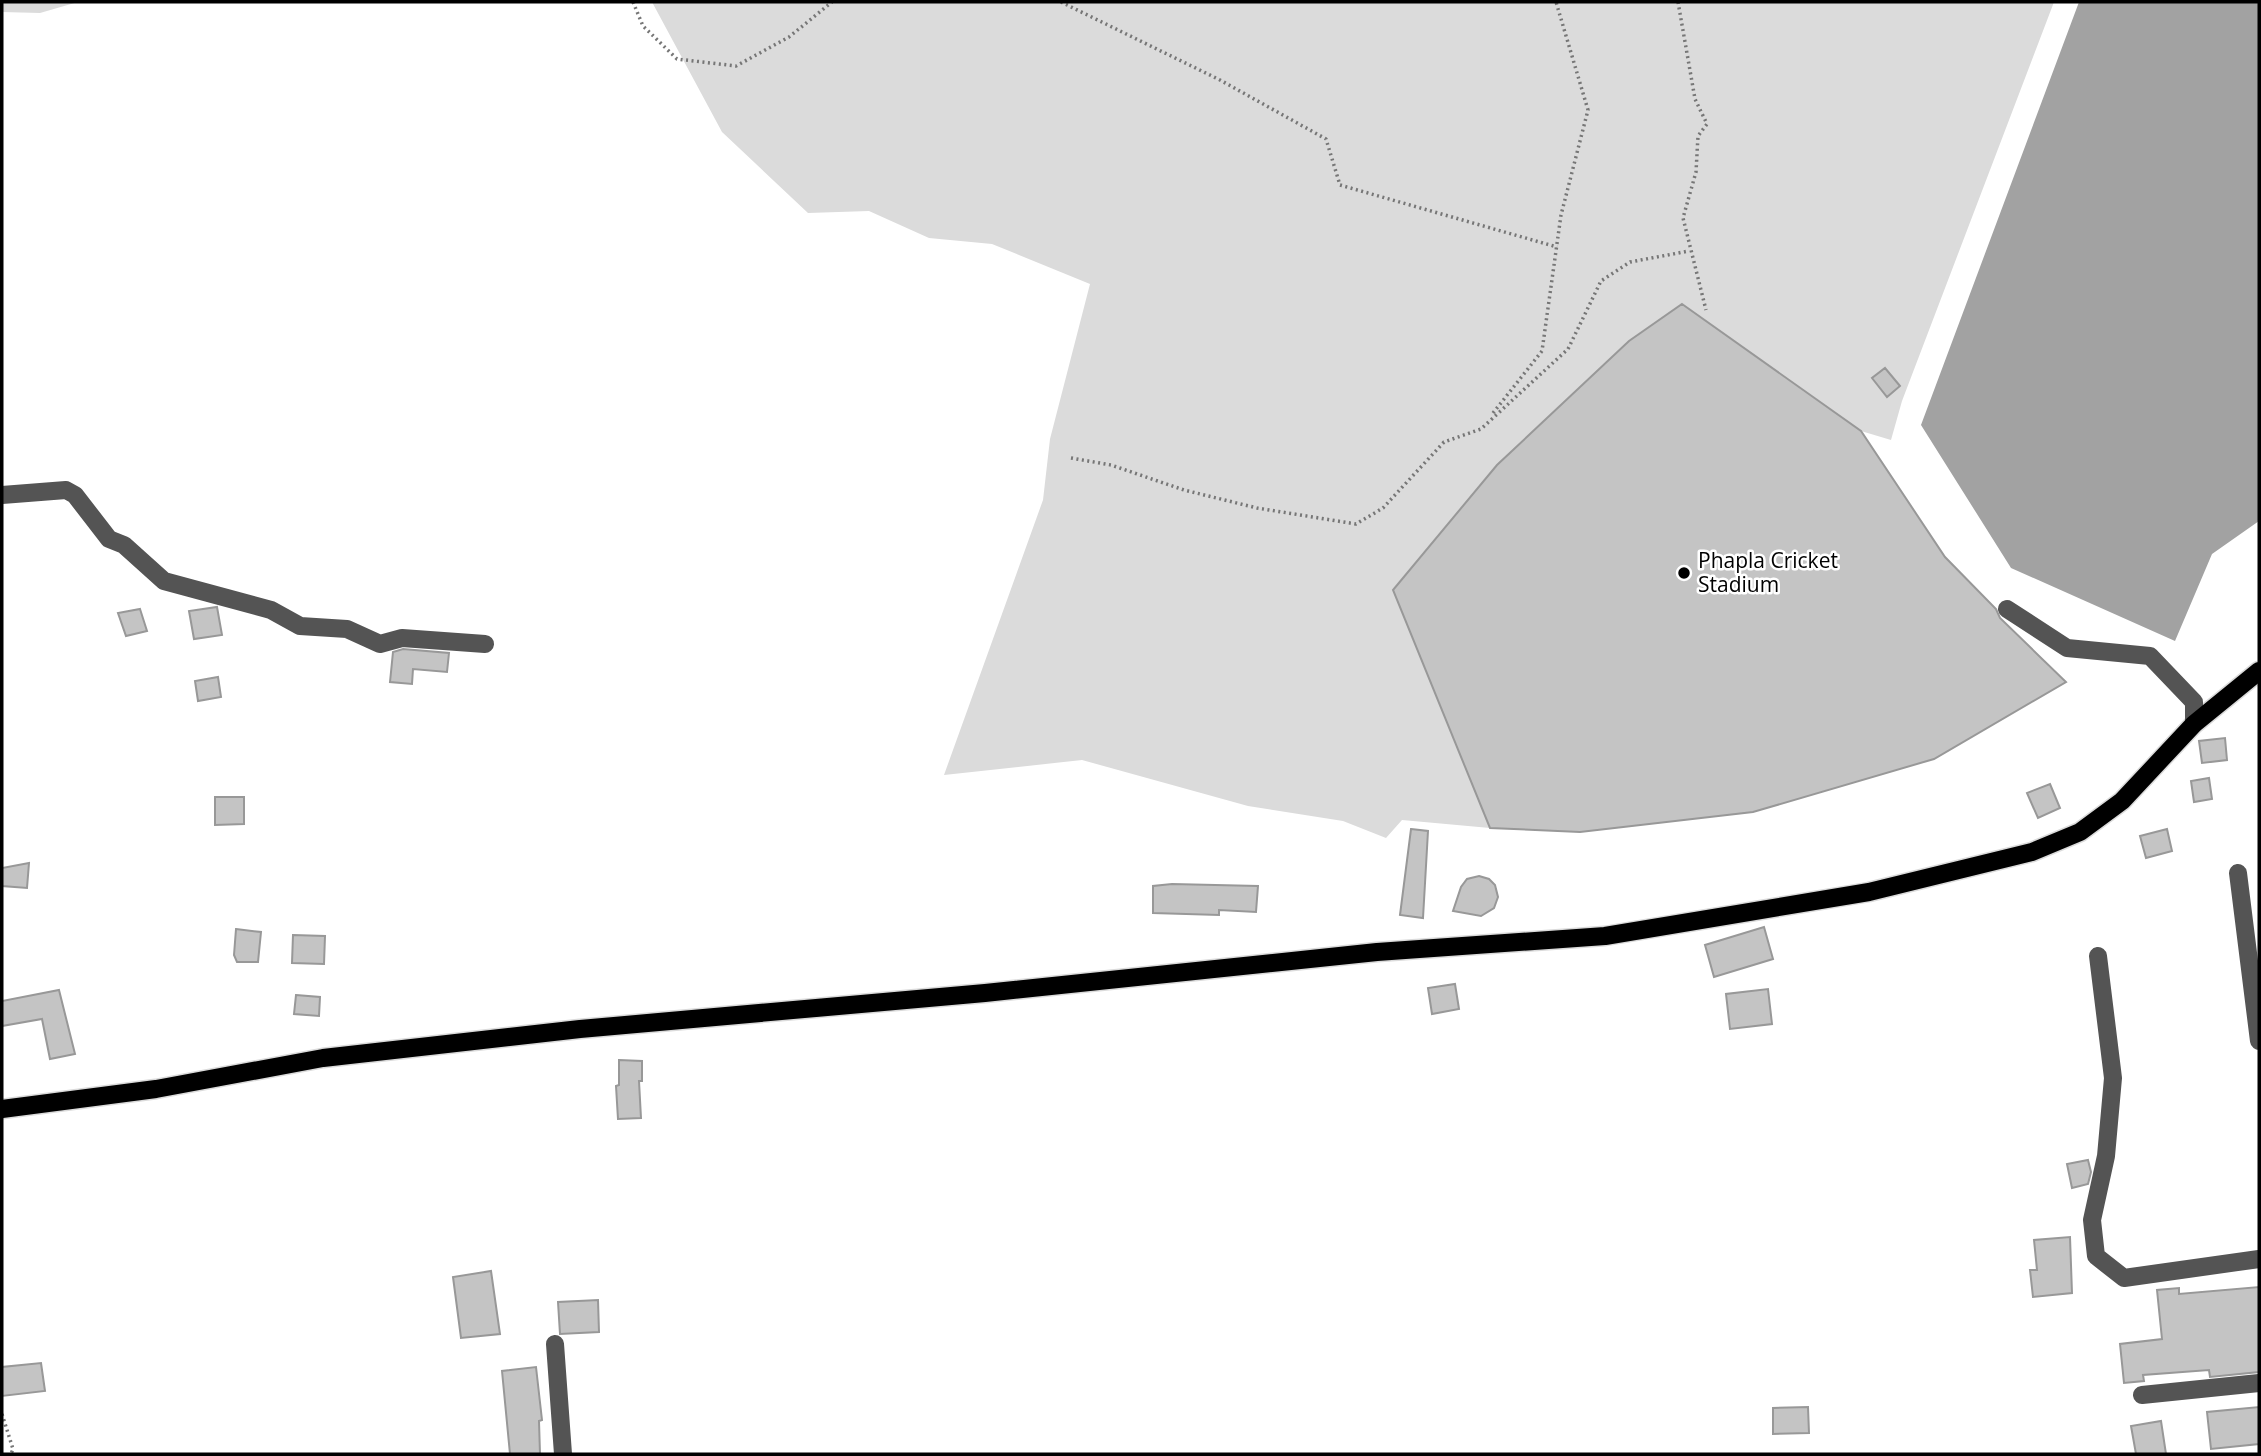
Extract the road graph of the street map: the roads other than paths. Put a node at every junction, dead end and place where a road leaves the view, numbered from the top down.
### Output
1 (2, 495) edge
2 (2007, 609) dead end
3 (485, 644) dead end
4 (2259, 671) edge
5 (2194, 724) junction
6 (2238, 873) dead end
7 (2098, 956) dead end
8 (2259, 1041) edge
9 (2, 1110) edge
10 (2259, 1259) edge
11 (555, 1344) dead end
12 (2259, 1383) edge
13 (2142, 1395) dead end
14 (564, 1454) edge

1 - 3 street
2 - 5 street
4 - 5 main road
5 - 9 main road
6 - 8 street
7 - 10 street
11 - 14 street
12 - 13 street

